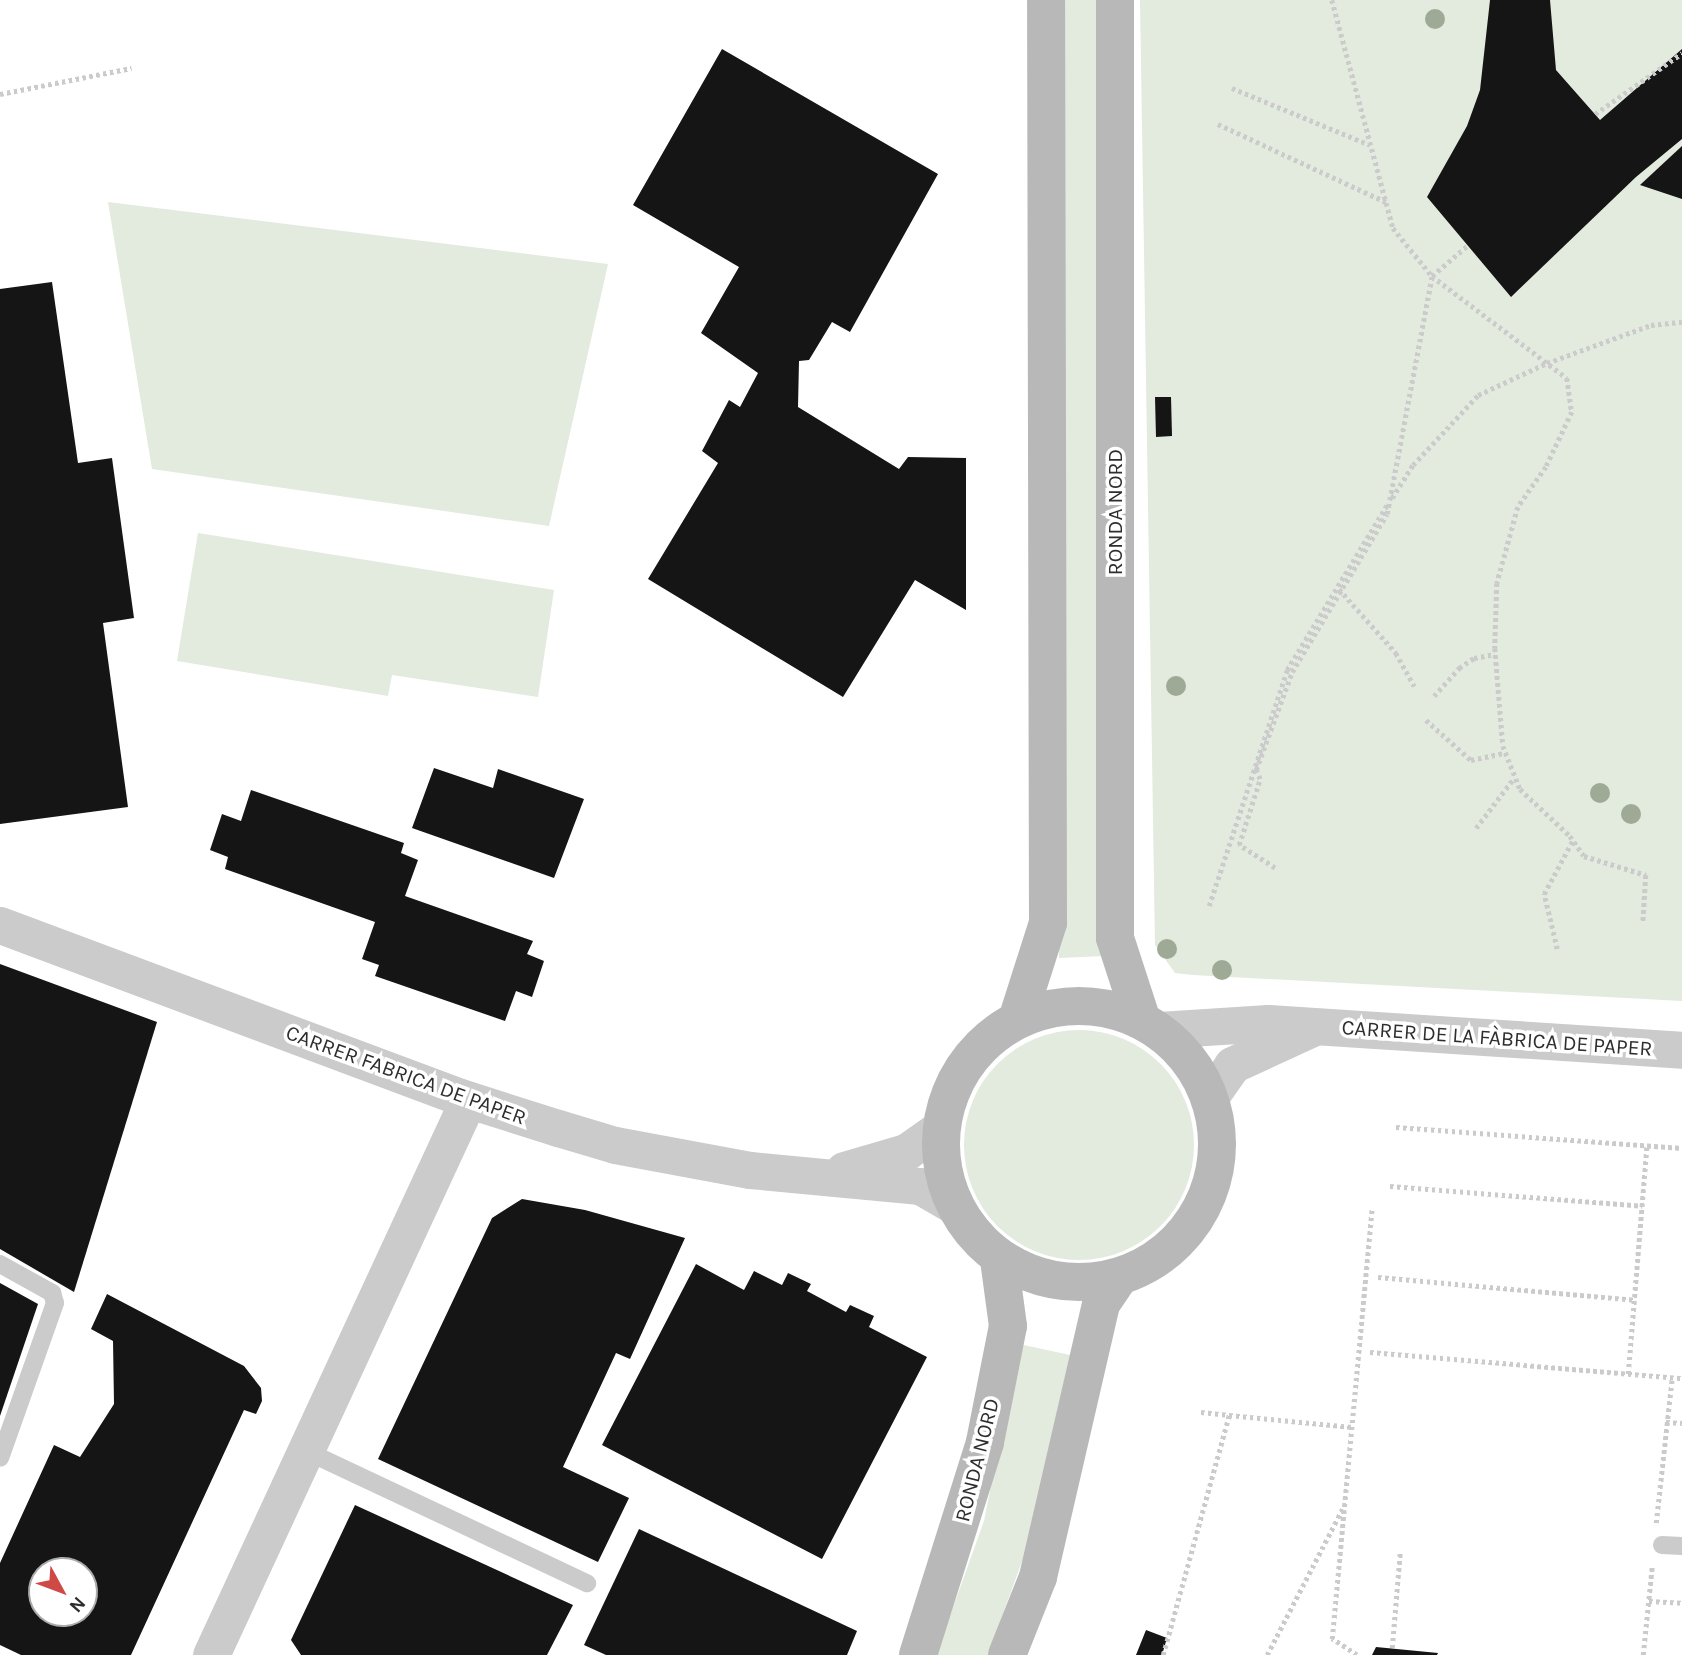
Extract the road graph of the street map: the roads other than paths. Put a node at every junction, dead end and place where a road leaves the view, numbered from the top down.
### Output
1 (1046, 0) edge
2 (1115, 0) edge
3 (0, 925) edge
4 (1017, 1020) junction
5 (1151, 1026) junction
6 (1312, 1028) junction
7 (1682, 1050) edge
8 (1210, 1097) junction
9 (468, 1100) junction
10 (940, 1128) junction
11 (825, 1176) junction
12 (954, 1206) junction
13 (999, 1259) junction
14 (0, 1264) edge
15 (1119, 1277) junction
16 (304, 1450) junction
17 (0, 1458) edge
18 (1662, 1545) dead end
19 (1682, 1546) edge
20 (587, 1583) dead end
21 (211, 1655) edge
22 (918, 1655) edge
23 (1007, 1655) edge

1 - 4 main road
2 - 5 main road, RONDA NORD
3 - 9 street, CARRER FABRICA DE PAPER
4 - 5 main road
4 - 10 main road
5 - 6 street, CARRER DE LA FÀBRICA DE PAPER
5 - 8 main road
6 - 7 street, CARRER DE LA FÀBRICA DE PAPER
6 - 8 street, CARRER DE LA FÀBRICA DE PAPER
8 - 15 main road
9 - 11 street, CARRER FABRICA DE PAPER
9 - 16 street
10 - 11 street, CARRER FABRICA DE PAPER
10 - 12 main road
11 - 12 street, CARRER FABRICA DE PAPER
12 - 13 main road
13 - 15 main road
13 - 22 main road, RONDA NORD
14 - 17 lane
15 - 23 main road
16 - 20 lane
16 - 21 street
18 - 19 lane

